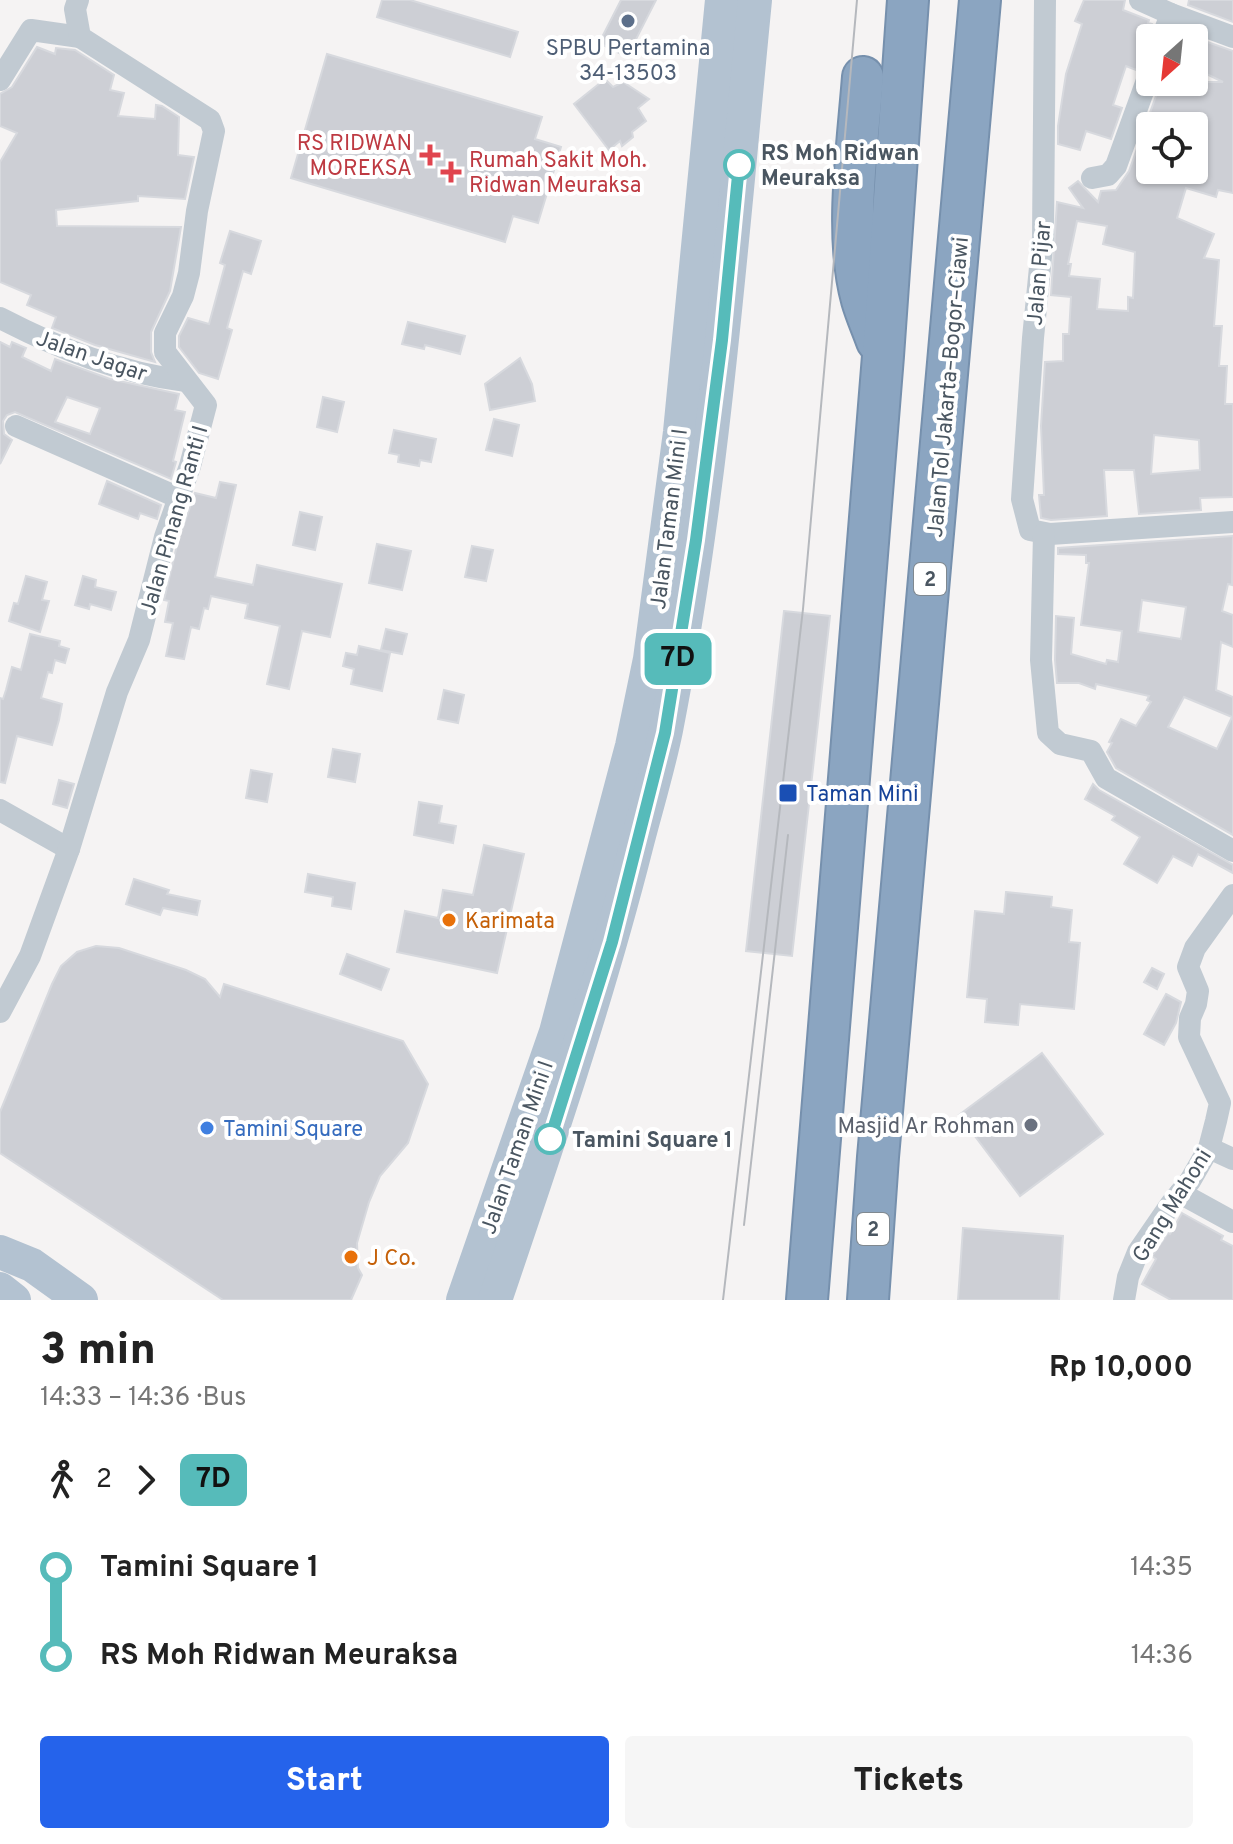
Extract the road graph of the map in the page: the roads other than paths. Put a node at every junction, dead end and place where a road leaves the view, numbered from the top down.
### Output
1 (78, 0) edge
2 (722, 0) edge
3 (755, 0) edge
4 (908, 0) edge
5 (980, 0) edge
6 (1045, 0) edge
7 (1140, 0) edge
8 (1171, 14) junction
9 (1167, 24) edge
10 (80, 37) junction
11 (1233, 37) edge
12 (863, 77) dead end
13 (0, 80) edge
14 (1141, 96) edge
15 (1092, 178) dead end
16 (0, 319) edge
17 (883, 356) junction
18 (186, 381) junction
19 (16, 426) dead end
20 (177, 497) junction
21 (1233, 522) edge
22 (1044, 534) junction
23 (0, 810) edge
24 (69, 849) junction
25 (1233, 851) edge
26 (1233, 895) edge
27 (0, 1012) edge
28 (1209, 1148) junction
29 (1233, 1159) edge
30 (1180, 1193) junction
31 (815, 1221) junction
32 (1233, 1222) edge
33 (2, 1253) edge
34 (0, 1289) edge
35 (14, 1300) edge
36 (54, 1300) edge
37 (81, 1300) edge
38 (463, 1300) edge
39 (495, 1300) edge
40 (792, 1300) edge
41 (807, 1300) edge
42 (868, 1300) edge
43 (1124, 1300) edge

1 - 10 street
2 - 38 main road, Jalan Taman Mini I
3 - 39 main road, Jalan Taman Mini I
4 - 17 highway
5 - 42 highway, Jalan Tol Jakarta–Bogor–Ciawi / 2
6 - 22 street, Jalan Pijar
7 - 8 street
8 - 9 street
8 - 11 street
10 - 13 street
10 - 18 street, Jalan Pinang Ranti I
12 - 17 highway
14 - 15 street
16 - 18 street, Jalan Jagar
17 - 31 highway
18 - 20 street, Jalan Pinang Ranti I
19 - 20 street
20 - 24 street, Jalan Pinang Ranti I
21 - 22 street
22 - 25 street
23 - 24 street
24 - 27 street, Jalan Pinang Ranti I
26 - 28 street, Gang Mahoni
28 - 29 street
28 - 30 street, Gang Mahoni
30 - 32 street
30 - 43 street, Gang Mahoni
31 - 40 highway
31 - 41 highway
33 - 36 main road
33 - 37 main road
34 - 35 main road

